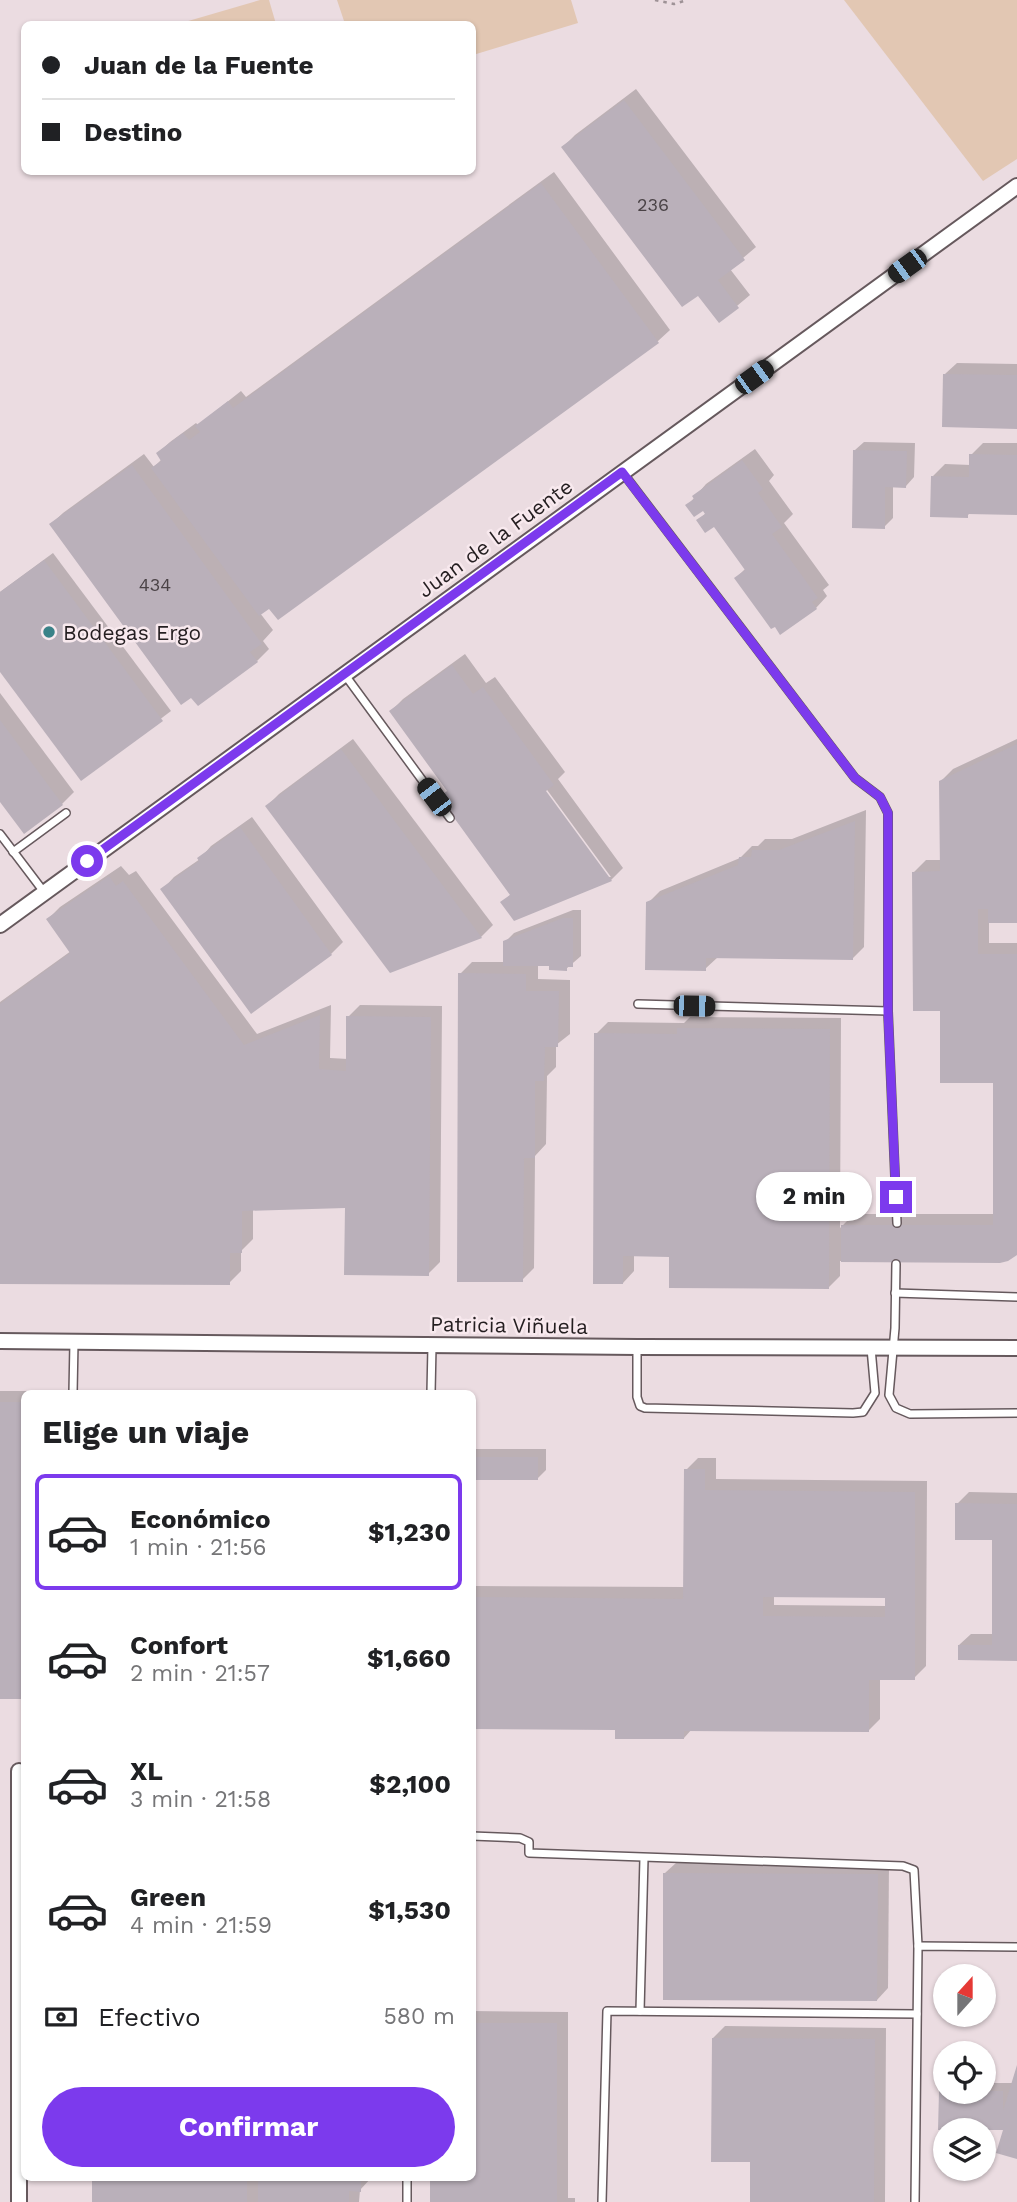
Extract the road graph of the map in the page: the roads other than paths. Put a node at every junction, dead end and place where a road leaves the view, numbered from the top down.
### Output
1 (1017, 186) edge
2 (622, 472) junction
3 (344, 673) junction
4 (65, 813) dead end
5 (450, 818) dead end
6 (0, 834) edge
7 (13, 852) junction
8 (44, 892) junction
9 (0, 925) edge
10 (638, 1004) dead end
11 (888, 1012) junction
12 (897, 1223) dead end
13 (896, 1264) dead end
14 (895, 1293) junction
15 (1017, 1297) edge
16 (0, 1341) edge
17 (74, 1341) junction
18 (432, 1345) junction
19 (637, 1347) junction
20 (871, 1348) junction
21 (892, 1348) junction
22 (1017, 1348) edge
23 (73, 1390) edge
24 (431, 1390) edge
25 (1017, 1413) edge
26 (19, 1770) dead end
27 (476, 1836) edge
28 (644, 1858) junction
29 (918, 1946) junction
30 (1017, 1947) edge
31 (640, 2011) junction
32 (917, 2014) junction
33 (21, 2023) edge
34 (21, 2167) edge
35 (407, 2181) edge
36 (19, 2202) edge
37 (407, 2202) edge
38 (602, 2202) edge
39 (915, 2202) edge

1 - 2 street, Juan de la Fuente
2 - 3 street, Juan de la Fuente
2 - 11 lane
3 - 5 lane
3 - 8 street, Juan de la Fuente
4 - 7 lane
6 - 7 lane
7 - 8 lane
8 - 9 street, Juan de la Fuente
10 - 11 lane
11 - 12 lane
13 - 14 lane
14 - 15 lane
14 - 21 lane
16 - 17 street, Patricia Viñuela
17 - 18 street, Patricia Viñuela
17 - 23 lane
18 - 19 street, Patricia Viñuela
18 - 24 lane
19 - 20 street, Patricia Viñuela
19 - 20 lane
20 - 21 street, Patricia Viñuela
21 - 22 street, Patricia Viñuela
21 - 25 lane
26 - 33 street
27 - 28 lane
28 - 29 lane
28 - 31 lane
29 - 30 lane
29 - 32 lane
31 - 32 lane
31 - 38 lane
32 - 39 lane
34 - 36 street
35 - 37 lane

